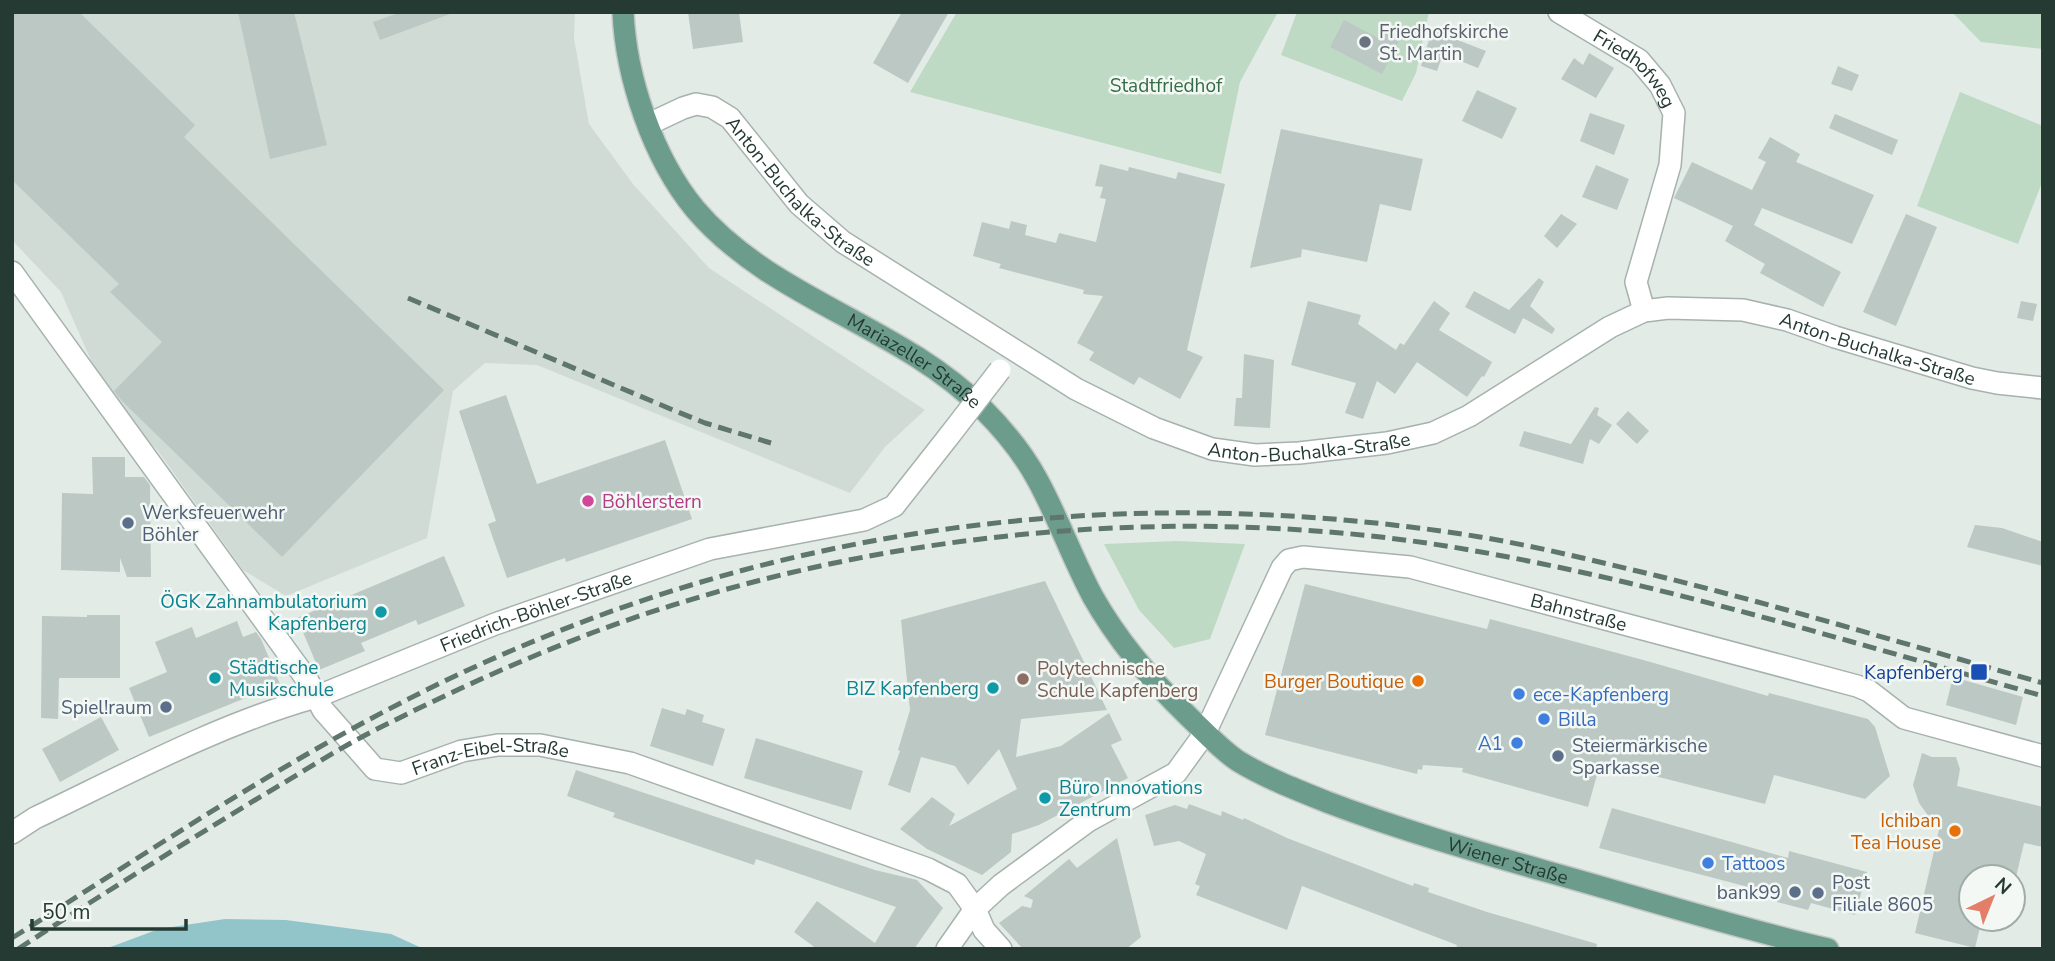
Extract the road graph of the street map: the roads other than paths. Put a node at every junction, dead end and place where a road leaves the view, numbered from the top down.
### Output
1 (623, 12) edge
2 (1559, 12) edge
3 (649, 124) junction
4 (12, 272) edge
5 (1644, 311) junction
6 (1014, 350) junction
7 (2043, 388) edge
8 (316, 697) junction
9 (1205, 733) junction
10 (2043, 756) edge
11 (12, 833) edge
12 (975, 909) junction
13 (947, 949) edge
14 (1001, 949) edge
15 (1828, 949) edge

1 - 3 main road, Mariazeller Straße
2 - 5 street, Friedhofweg
3 - 6 street, Anton-Buchalka-Straße
3 - 9 main road, Mariazeller Straße
4 - 8 street, Franz-Eibel-Straße
5 - 6 street, Anton-Buchalka-Straße
5 - 7 street, Anton-Buchalka-Straße
6 - 8 street, Friedrich-Böhler-Straße, bridge
8 - 11 street, Friedrich-Böhler-Straße
8 - 12 street, Franz-Eibel-Straße
9 - 10 street, Bahnstraße
9 - 12 street, Bahnstraße
9 - 15 main road, Wiener Straße
12 - 13 street, Bahnstraße
12 - 14 street, Franz-Eibel-Straße

